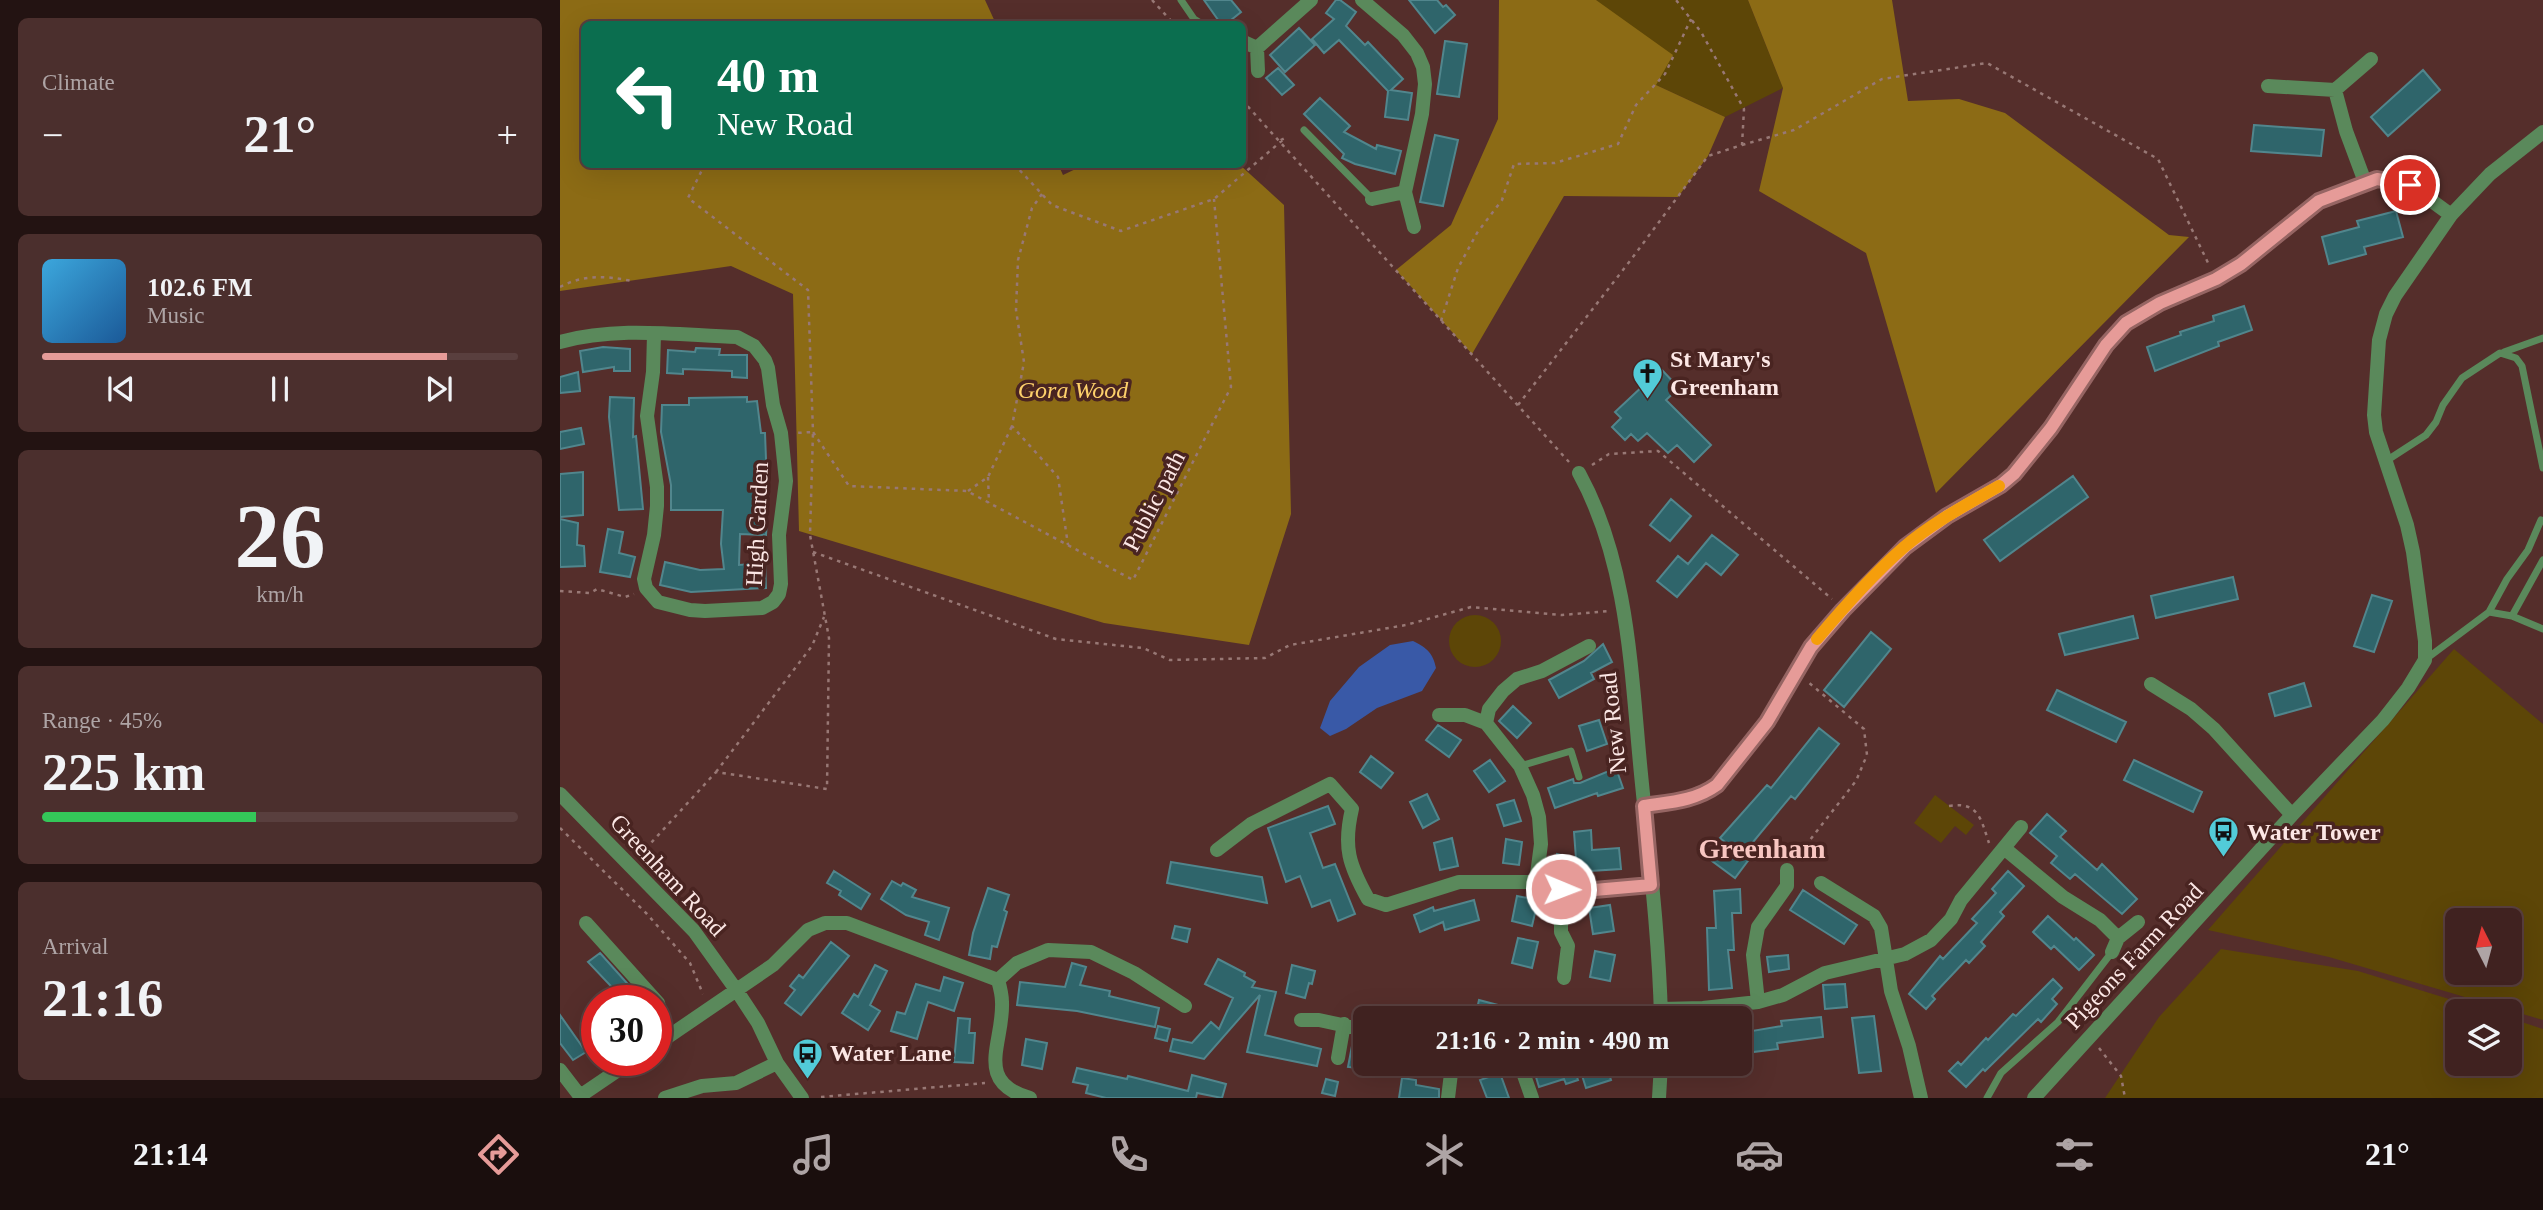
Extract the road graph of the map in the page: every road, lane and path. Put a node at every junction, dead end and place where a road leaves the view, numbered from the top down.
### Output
1 (1152, 0) edge
2 (1181, 0) edge
3 (1311, 0) edge
4 (1362, 0) edge
5 (1676, 0) edge
6 (1691, 19) junction
7 (1171, 21) edge
8 (1197, 21) edge
9 (1246, 43) edge
10 (1257, 48) junction
11 (2371, 59) dead end
12 (1258, 71) dead end
13 (2267, 86) dead end
14 (2334, 90) junction
15 (1246, 104) edge
16 (1304, 130) dead end
17 (2543, 132) edge
18 (1279, 141) junction
19 (1742, 145) junction
20 (703, 168) edge
21 (1018, 168) edge
22 (2365, 182) junction
23 (1405, 192) junction
24 (1042, 194) junction
25 (1214, 199) junction
26 (1372, 199) joint
27 (2451, 215) junction
28 (1414, 228) dead end
29 (2216, 279) junction
30 (632, 281) dead end
31 (560, 287) edge
32 (1441, 320) junction
33 (654, 334) junction
34 (2543, 338) edge
35 (560, 342) edge
36 (2500, 353) junction
37 (1518, 405) junction
38 (1012, 426) junction
39 (813, 432) junction
40 (2386, 461) junction
41 (2543, 467) edge
42 (1579, 473) junction
43 (988, 477) junction
44 (967, 491) junction
45 (989, 503) junction
46 (2543, 521) edge
47 (1068, 545) junction
48 (813, 552) junction
49 (2543, 560) edge
50 (646, 588) junction
51 (560, 591) edge
52 (1836, 603) dead end
53 (1623, 609) junction
54 (2489, 612) junction
55 (825, 615) junction
56 (2512, 616) junction
57 (2543, 629) edge
58 (1588, 646) dead end
59 (2425, 660) junction
60 (1808, 682) dead end
61 (2151, 684) dead end
62 (1439, 715) dead end
63 (1486, 723) junction
64 (1520, 766) junction
65 (716, 772) junction
66 (1579, 777) dead end
67 (560, 794) edge
68 (1644, 806) junction
69 (1949, 806) dead end
70 (2292, 815) junction
71 (2021, 827) dead end
72 (560, 828) edge
73 (1217, 850) dead end
74 (1999, 853) junction
75 (630, 866) junction
76 (1787, 870) joint
77 (1536, 882) junction
78 (1821, 883) dead end
79 (1651, 885) junction
80 (1561, 889) junction
81 (2138, 922) dead end
82 (586, 923) dead end
83 (2115, 945) junction
84 (1885, 959) junction
85 (1564, 978) dead end
86 (999, 980) junction
87 (642, 985) edge
88 (737, 991) junction
89 (1758, 1002) junction
90 (1185, 1006) dead end
91 (1660, 1006) edge
92 (1721, 1006) edge
93 (712, 1008) junction
94 (1301, 1020) dead end
95 (1344, 1024) junction
96 (1353, 1027) edge
97 (672, 1034) edge
98 (2091, 1037) junction
99 (1338, 1058) dead end
100 (777, 1063) junction
101 (560, 1070) edge
102 (609, 1076) edge
103 (1449, 1076) edge
104 (1524, 1076) edge
105 (1660, 1076) edge
106 (1000, 1082) junction
107 (672, 1096) edge
108 (821, 1097) edge
109 (802, 1098) edge
110 (1030, 1098) edge
111 (1448, 1098) edge
112 (1532, 1098) edge
113 (1659, 1098) edge
114 (1921, 1098) edge
115 (1987, 1098) edge
116 (2034, 1098) edge
117 (2125, 1098) edge

1 - 7 path
2 - 8 lane
3 - 10 street
4 - 23 street
5 - 6 path
6 - 19 path
6 - 32 path
9 - 10 street
10 - 12 street
11 - 14 street
13 - 14 street
14 - 22 street
15 - 18 path
16 - 26 lane
17 - 27 street
18 - 25 path
18 - 32 path
19 - 29 path
19 - 37 path
20 - 39 path
21 - 24 path
22 - 27 street
22 - 29 street
23 - 26 street
23 - 28 street
24 - 25 path
24 - 38 path
25 - 47 path, Public path
27 - 40 street
29 - 68 street
30 - 31 path
32 - 37 path
33 - 35 street
33 - 50 street
33 - 50 street, High Garden
34 - 36 lane
36 - 40 lane
36 - 41 lane
37 - 42 path
38 - 43 path
38 - 47 path
39 - 44 path, Public path
39 - 48 path
40 - 59 street
42 - 52 path
42 - 53 street, New Road
43 - 44 path
43 - 45 path
44 - 45 path, Public path
45 - 47 path, Public path
46 - 54 lane
48 - 53 path
48 - 55 path
49 - 56 lane
50 - 51 path
53 - 68 street, New Road
54 - 56 lane
54 - 59 lane
55 - 65 path
55 - 65 path
56 - 57 lane
58 - 63 street
59 - 70 street, Pigeons Farm Road
60 - 76 path
61 - 70 street
62 - 63 street
63 - 64 street
64 - 66 lane
64 - 77 street
65 - 75 path
67 - 75 street, Greenham Road
68 - 79 street, New Road
69 - 74 path
70 - 98 street, Pigeons Farm Road
71 - 74 street
72 - 93 path
73 - 77 street
74 - 83 street
74 - 84 street
75 - 88 street, Greenham Road
76 - 89 street
77 - 80 street
78 - 84 street
79 - 80 street
79 - 91 street, New Road
80 - 85 street
81 - 83 street
82 - 87 street
83 - 115 lane
84 - 89 street
84 - 114 street
86 - 88 street
86 - 90 street
86 - 106 street
88 - 93 street
88 - 100 street, Greenham Road
89 - 92 street
93 - 97 street
94 - 95 street
95 - 96 street
95 - 99 street
98 - 116 street, Pigeons Farm Road
98 - 117 path
100 - 107 street
100 - 109 street, Greenham Road
101 - 102 street
103 - 111 street
104 - 112 street
105 - 113 street
106 - 108 path
106 - 110 street

